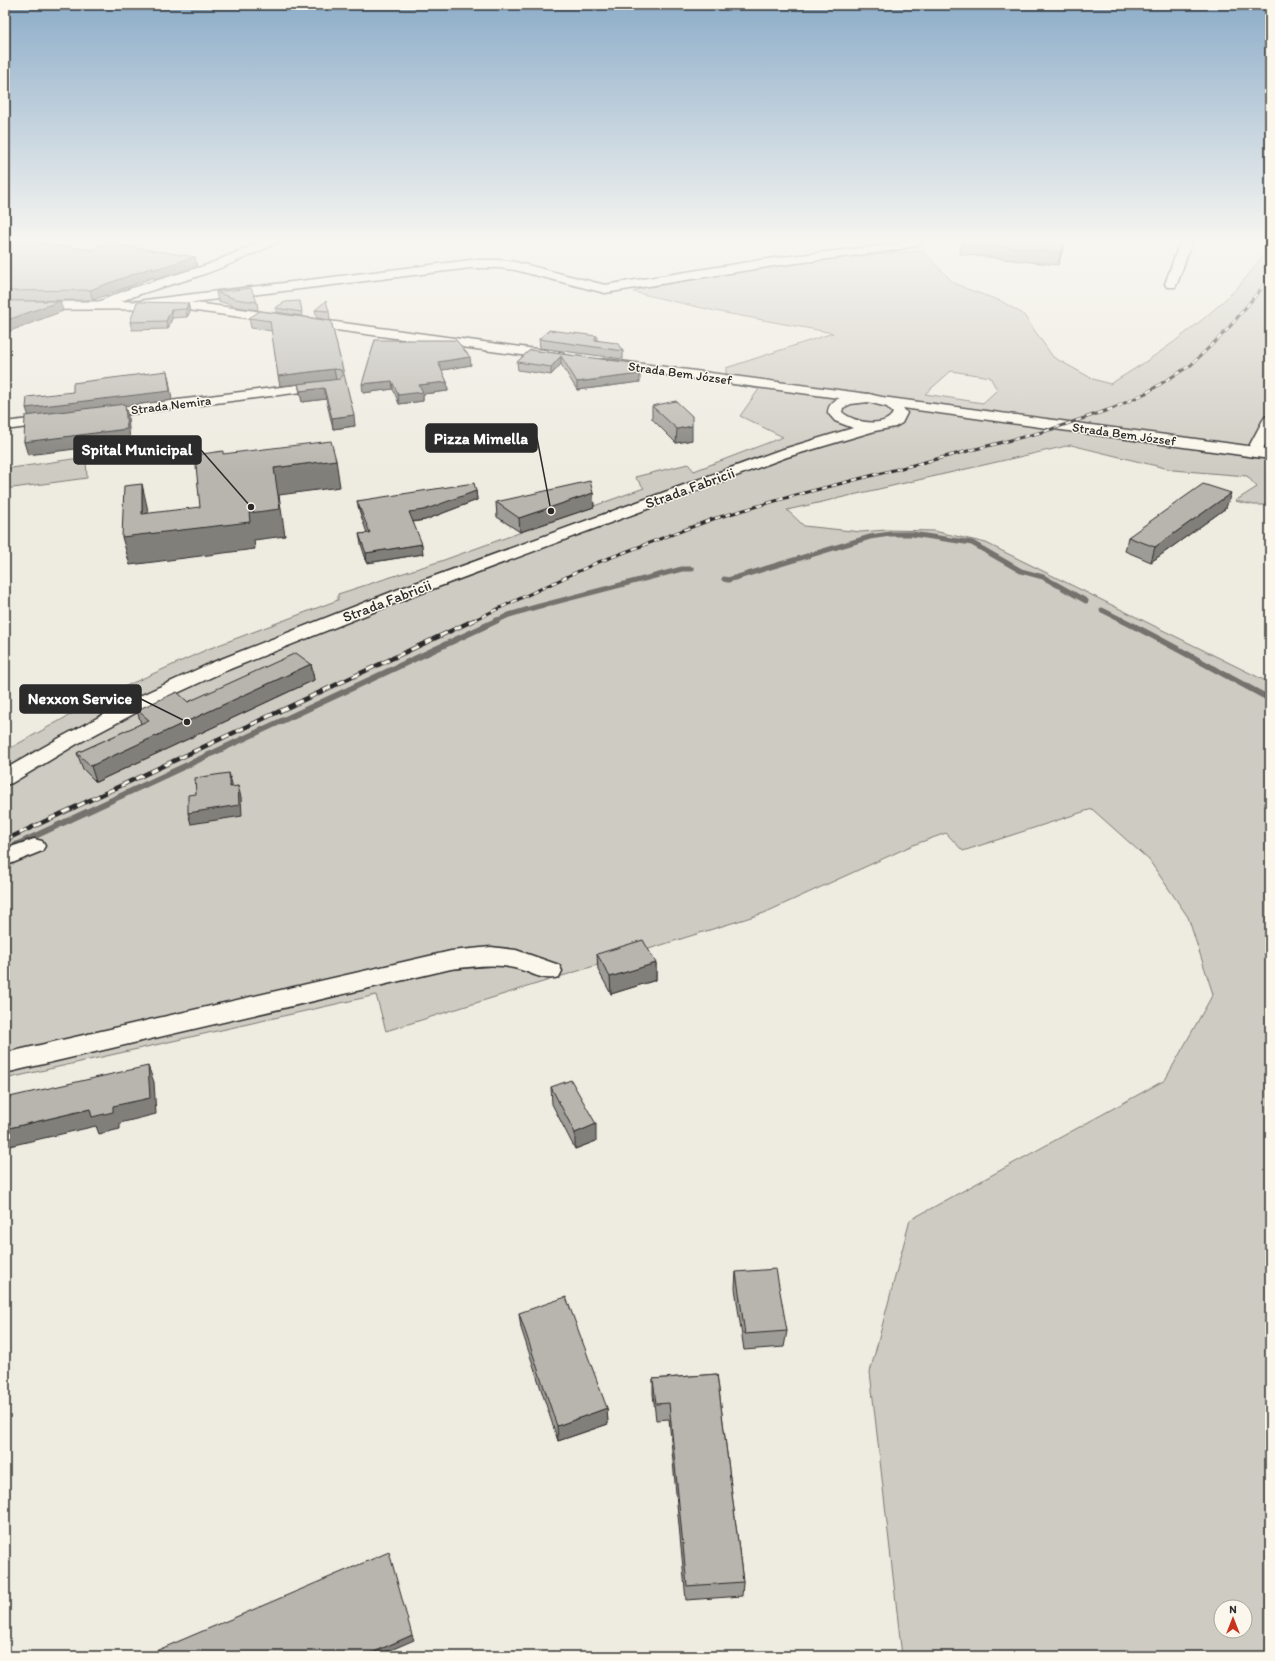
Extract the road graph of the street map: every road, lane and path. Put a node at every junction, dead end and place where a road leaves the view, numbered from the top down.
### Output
1 (267, 317) edge
2 (571, 358) edge
3 (594, 361) edge
4 (336, 384) edge
5 (759, 384) junction
6 (868, 398) junction
7 (884, 401) junction
8 (978, 415) junction
9 (87, 416) edge
10 (838, 417) junction
11 (65, 418) edge
12 (1270, 420) edge
13 (890, 424) junction
14 (5, 426) edge
15 (875, 426) junction
16 (1254, 452) junction
17 (782, 454) junction
18 (1270, 454) edge
19 (5, 778) edge
20 (34, 846) dead end
21 (5, 858) edge
22 (550, 971) dead end
23 (5, 1063) edge

1 - 2 main road
3 - 5 main road, Strada Bem József
4 - 9 main road, Strada Nemira
5 - 6 main road, Strada Bem József
5 - 10 main road, Strada Bem József
6 - 7 main road, Strada Bem József
6 - 10 main road
7 - 8 main road, Strada Bem József
7 - 13 main road
8 - 13 main road, Strada Bem József
8 - 16 main road, Strada Bem József
10 - 15 main road, Strada Bem József
10 - 17 main road, Strada Fabricii
11 - 14 main road
12 - 16 main road
13 - 15 main road, Strada Bem József
15 - 17 main road, Strada Fabricii
16 - 18 main road, Strada Bem József
17 - 19 main road, Strada Fabricii
20 - 21 main road
22 - 23 main road

